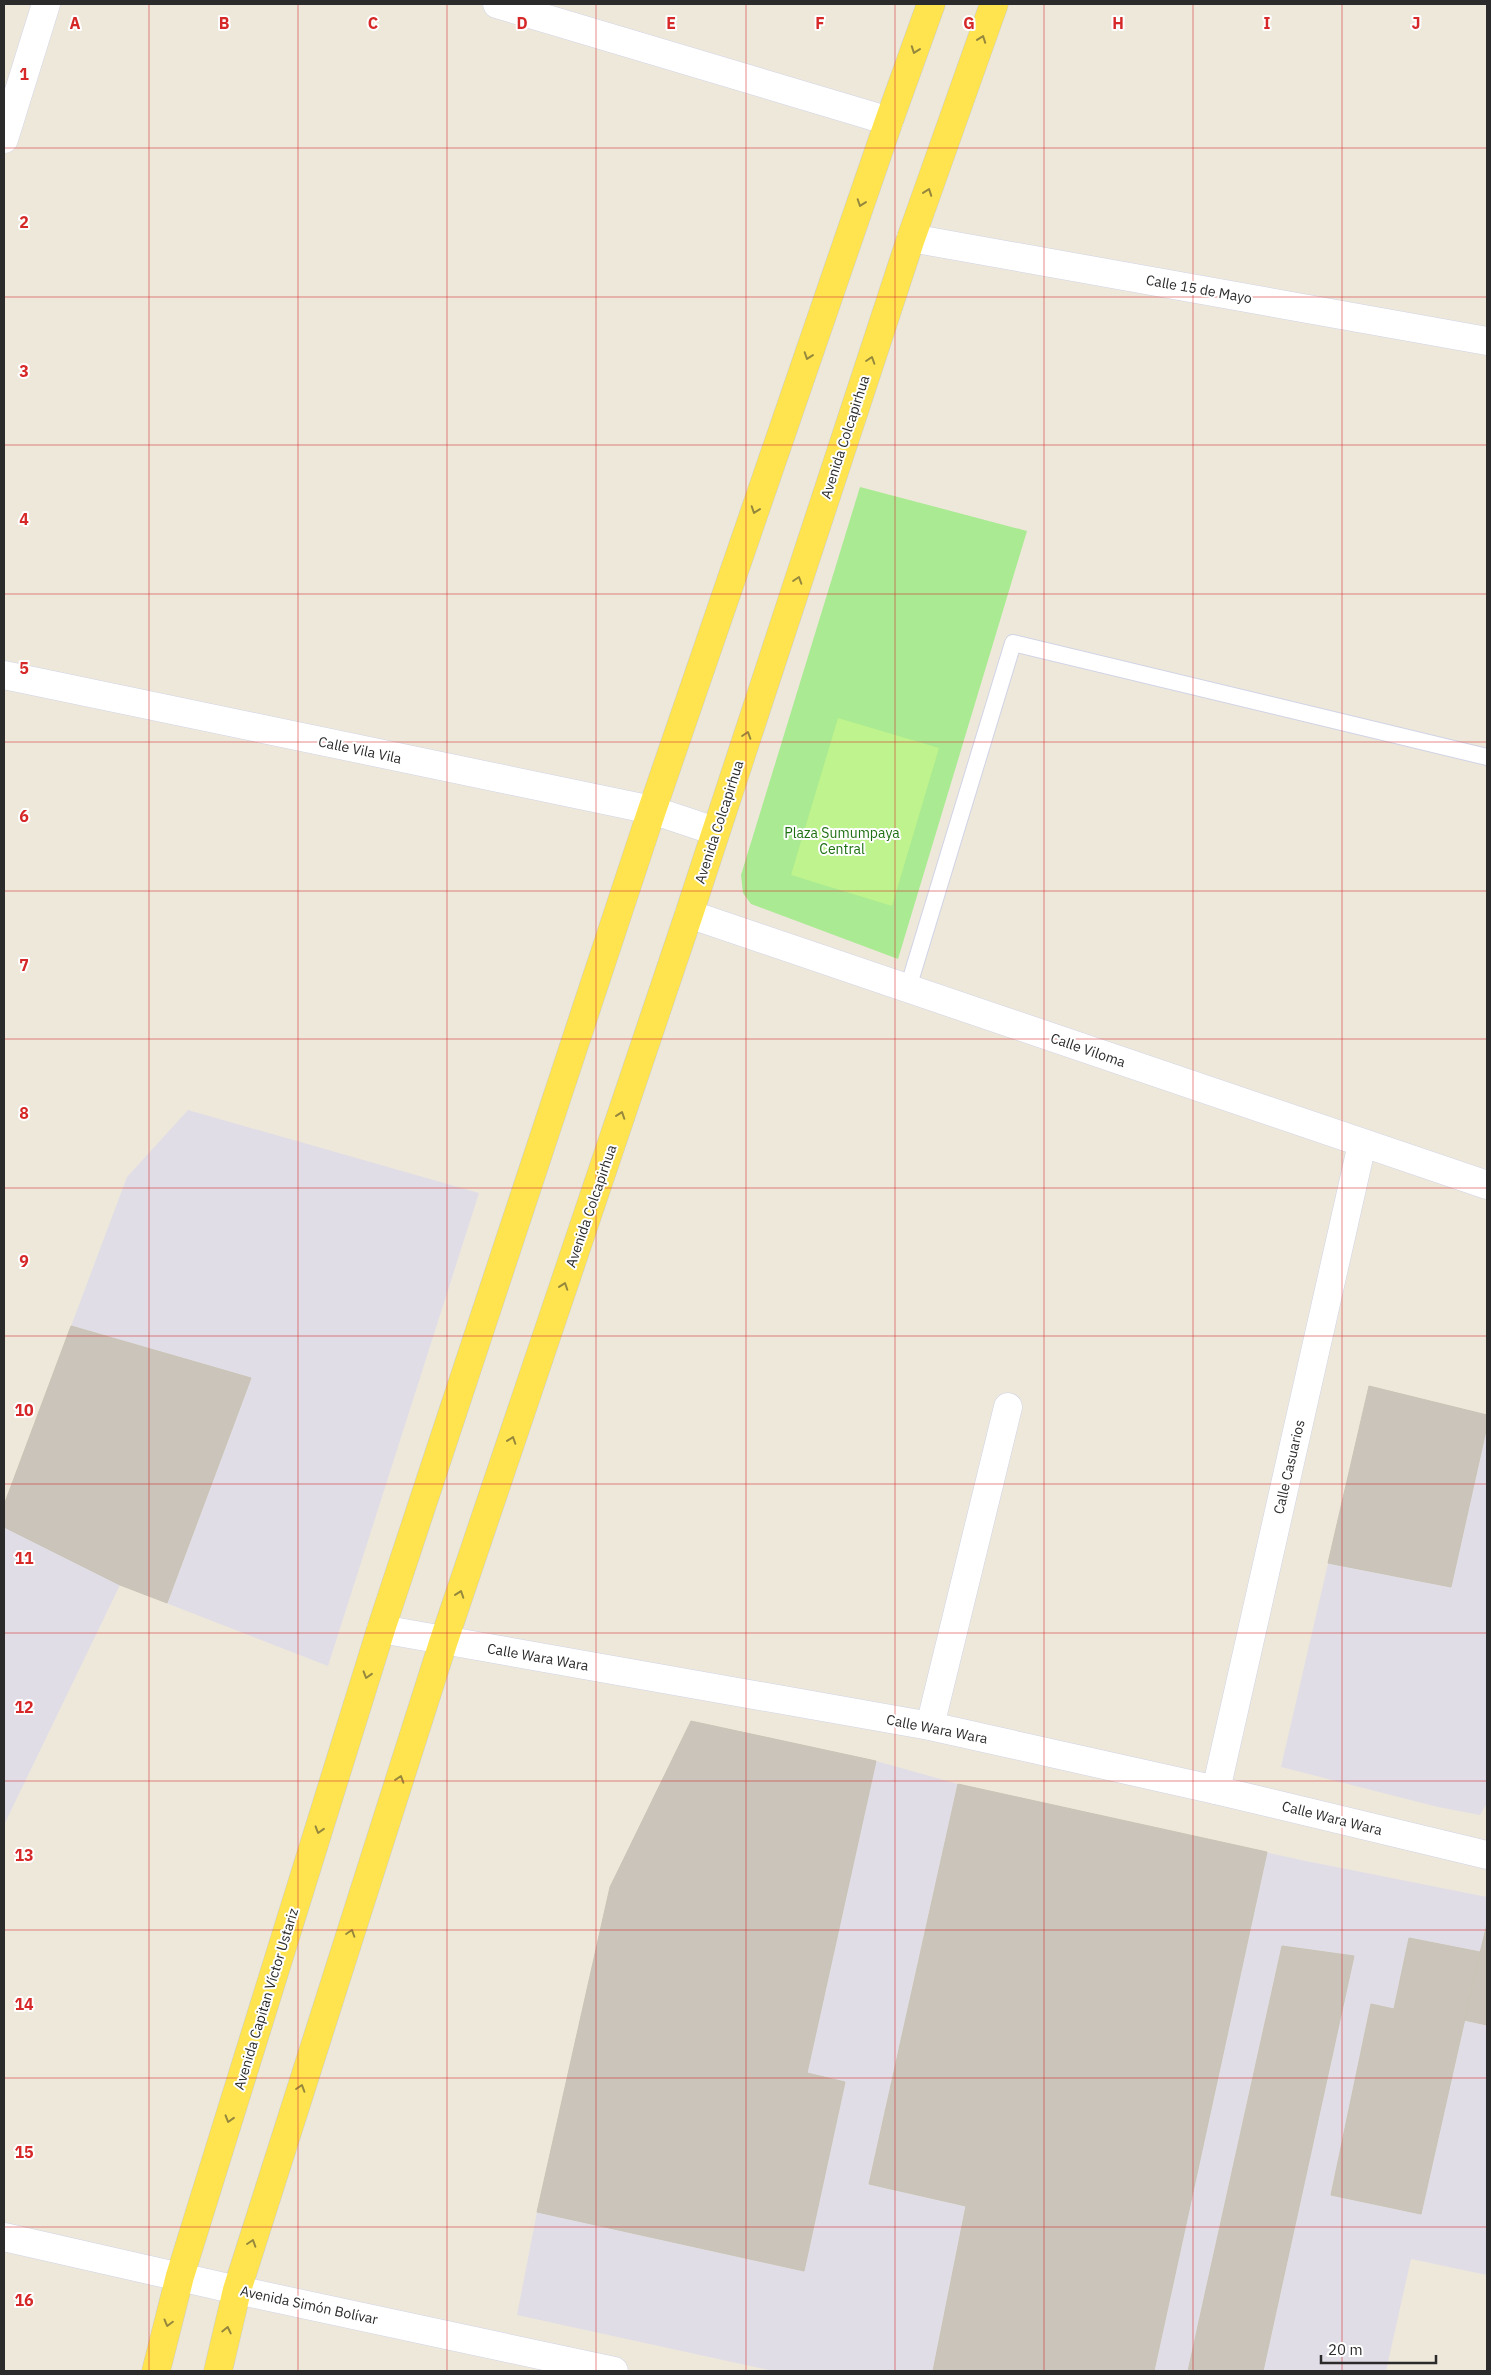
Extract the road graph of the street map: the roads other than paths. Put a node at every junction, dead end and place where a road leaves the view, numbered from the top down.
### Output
1 (46, 4) edge
2 (497, 4) edge
3 (931, 4) edge
4 (994, 4) edge
5 (889, 121) junction
6 (4, 139) edge
7 (911, 238) junction
8 (1487, 340) edge
9 (4, 675) edge
10 (1487, 757) edge
11 (652, 810) junction
12 (715, 831) junction
13 (689, 914) junction
14 (908, 988) junction
15 (1362, 1144) junction
16 (1487, 1185) edge
17 (1008, 1407) dead end
18 (381, 1628) junction
19 (444, 1640) junction
20 (930, 1726) junction
21 (1216, 1790) junction
22 (1487, 1855) edge
23 (4, 2237) edge
24 (180, 2276) junction
25 (237, 2290) junction
26 (156, 2371) edge
27 (218, 2371) edge
28 (614, 2371) edge

1 - 6 street
2 - 5 street
3 -> 5 main road
7 -> 4 main road, Avenida Colcapirhua
5 -> 11 main road
7 - 8 street, Calle 15 de Mayo
12 -> 7 main road, Avenida Colcapirhua
9 - 11 street, Calle Vila Vila
10 - 14 lane
11 - 12 street, Calle Vila Vila
11 - 18 main road
12 - 13 main road, Avenida Colcapirhua
13 - 14 street, Calle Viloma
19 -> 13 main road, Avenida Colcapirhua
14 - 15 street, Calle Viloma
15 - 16 street, Calle Viloma
15 - 21 street, Calle Casuarios
17 - 20 street
18 - 19 street, Calle Wara Wara
18 -> 24 main road, Avenida Capitan Víctor Ustariz
19 - 20 street, Calle Wara Wara
25 -> 19 main road
20 - 21 street, Calle Wara Wara
21 - 22 street, Calle Wara Wara
23 - 24 street, Avenida Simón Bolívar
24 - 25 street, Avenida Simón Bolívar
24 -> 26 main road, Avenida Capitan Víctor Ustariz
27 -> 25 main road
25 - 28 street, Avenida Simón Bolívar

